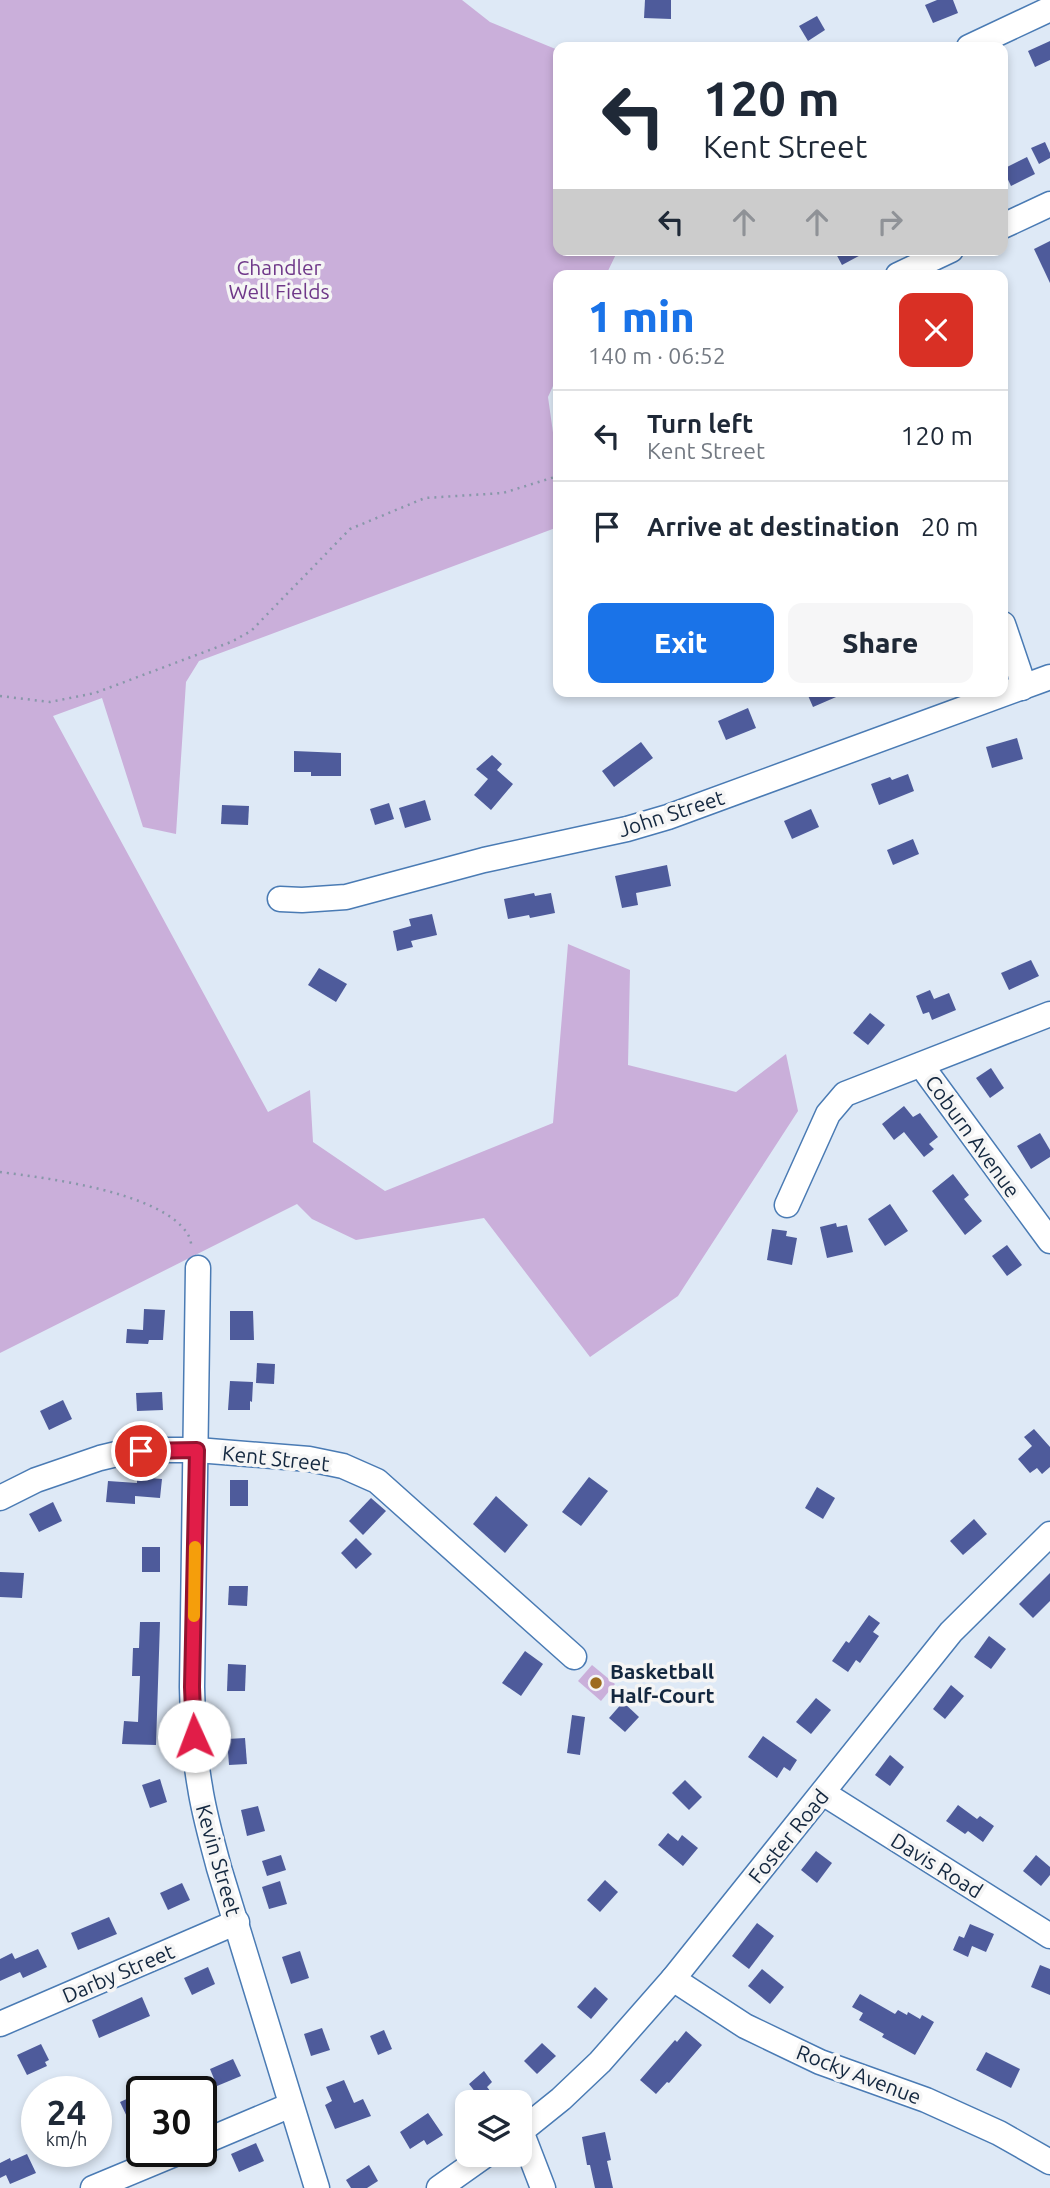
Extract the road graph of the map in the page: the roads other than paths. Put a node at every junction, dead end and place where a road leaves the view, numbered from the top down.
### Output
1 (1050, 9) edge
2 (980, 42) edge
3 (1050, 204) edge
4 (1008, 224) edge
5 (938, 256) edge
6 (909, 270) edge
7 (1008, 639) edge
8 (1050, 677) edge
9 (1022, 688) junction
10 (1008, 693) edge
11 (997, 697) edge
12 (280, 899) dead end
13 (1050, 1014) edge
14 (921, 1065) junction
15 (787, 1205) dead end
16 (1050, 1241) edge
17 (198, 1268) road end
18 (197, 1450) junction
19 (0, 1497) edge
20 (1050, 1534) edge
21 (574, 1657) dead end
22 (823, 1793) junction
23 (237, 1922) junction
24 (1050, 1936) edge
25 (673, 1979) junction
26 (0, 2024) edge
27 (292, 2105) junction
28 (532, 2122) edge
29 (217, 2136) edge
30 (532, 2161) edge
31 (1050, 2162) edge
32 (144, 2167) edge
33 (469, 2167) edge
34 (93, 2188) edge
35 (317, 2188) edge
36 (439, 2188) edge
37 (543, 2188) edge

1 - 2 street
3 - 4 street
5 - 6 street
7 - 9 street
8 - 9 street, John Street
9 - 10 street, John Street
11 - 12 street, John Street
13 - 14 street
14 - 15 street
14 - 16 street, Coburn Avenue
17 - 18 street, Kevin Street
18 - 19 street, Kent Street
18 - 21 street, Kent Street
18 - 23 street, Kevin Street
20 - 22 street, Foster Road
22 - 24 street, Davis Road
22 - 25 street, Foster Road
23 - 26 street, Darby Street
23 - 27 street, Kevin Street
25 - 28 street, Foster Road
25 - 31 street, Rocky Avenue
27 - 29 street
27 - 35 street, Kevin Street
30 - 37 street
32 - 34 street
33 - 36 street

